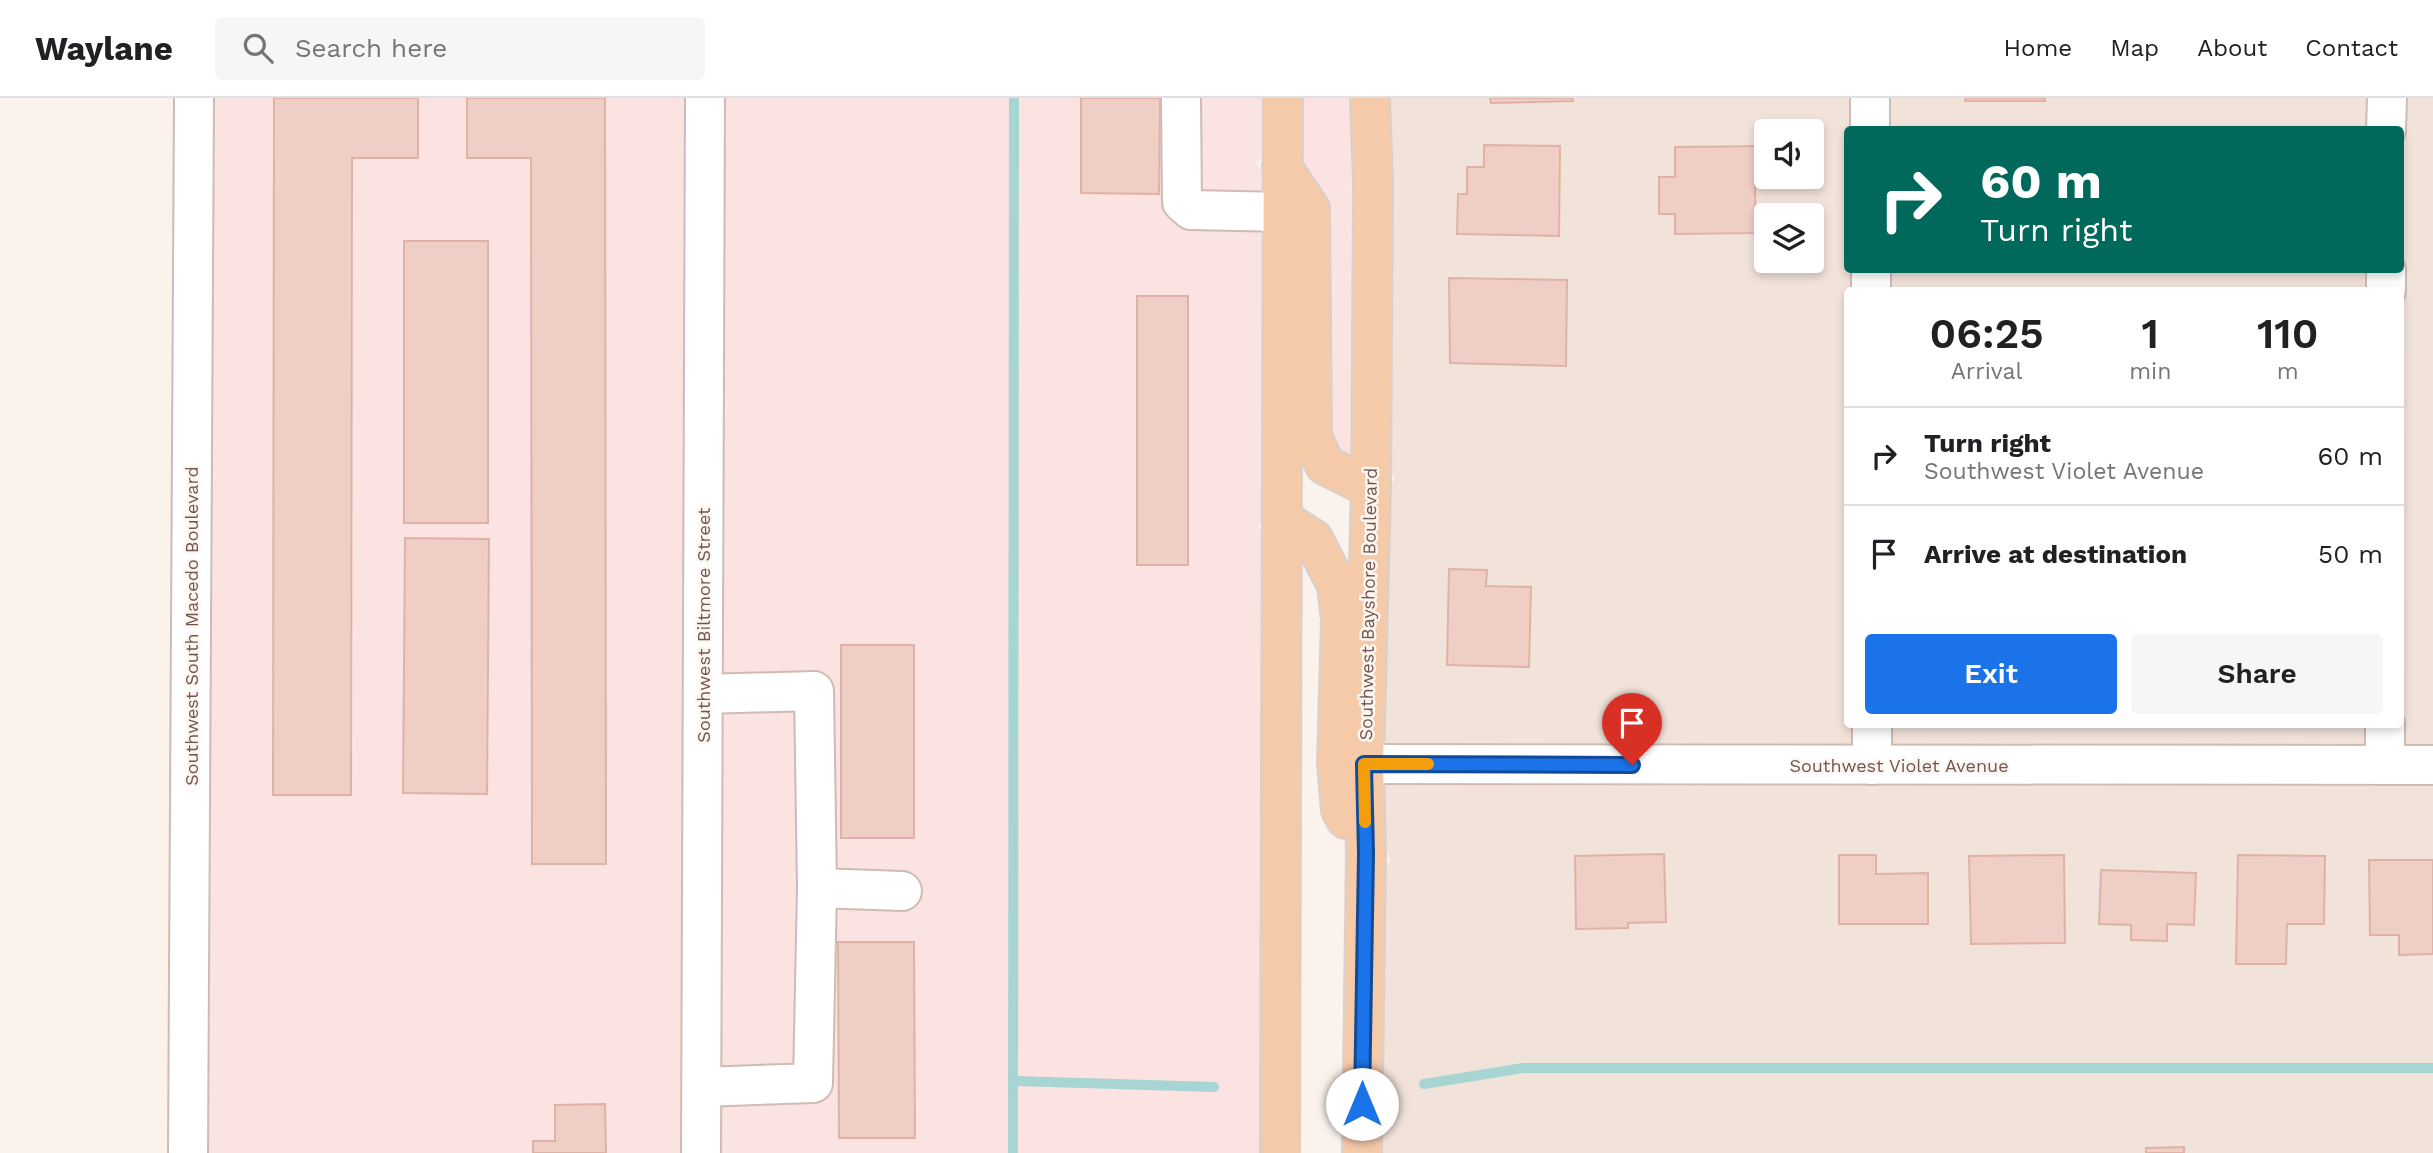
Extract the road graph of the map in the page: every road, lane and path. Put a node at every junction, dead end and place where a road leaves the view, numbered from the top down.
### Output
1 (194, 98) edge
2 (705, 98) edge
3 (1181, 98) edge
4 (1283, 98) edge
5 (1370, 98) edge
6 (1870, 98) edge
7 (2386, 98) edge
8 (1870, 126) edge
9 (2386, 126) edge
10 (1282, 167) junction
11 (1282, 212) junction
12 (1371, 488) junction
13 (1283, 520) junction
14 (703, 695) junction
15 (1872, 728) edge
16 (2385, 728) edge
17 (1364, 764) junction
18 (1872, 765) junction
19 (2385, 765) junction
20 (2433, 765) edge
21 (1366, 854) junction
22 (817, 888) junction
23 (902, 891) dead end
24 (702, 1087) junction
25 (188, 1153) edge
26 (701, 1153) edge
27 (1280, 1153) edge
28 (1362, 1153) edge

1 - 25 street, Southwest South Macedo Boulevard
2 - 14 street, Southwest Biltmore Street
3 - 11 street
4 - 10 main road
5 - 12 main road, Southwest Bayshore Boulevard
6 - 8 street
7 - 9 street
10 - 11 main road
10 - 12 main road
11 - 13 main road
12 - 17 main road, Southwest Bayshore Boulevard
13 - 21 main road
13 - 27 main road
14 - 22 street
14 - 24 street, Southwest Biltmore Street
15 - 18 street
16 - 19 street
17 - 18 street, Southwest Violet Avenue
17 - 21 main road, Southwest Bayshore Boulevard
18 - 19 street, Southwest Violet Avenue
19 - 20 street, Southwest Violet Avenue
21 - 28 main road, Southwest Bayshore Boulevard
22 - 23 street
22 - 24 street
24 - 26 street, Southwest Biltmore Street

